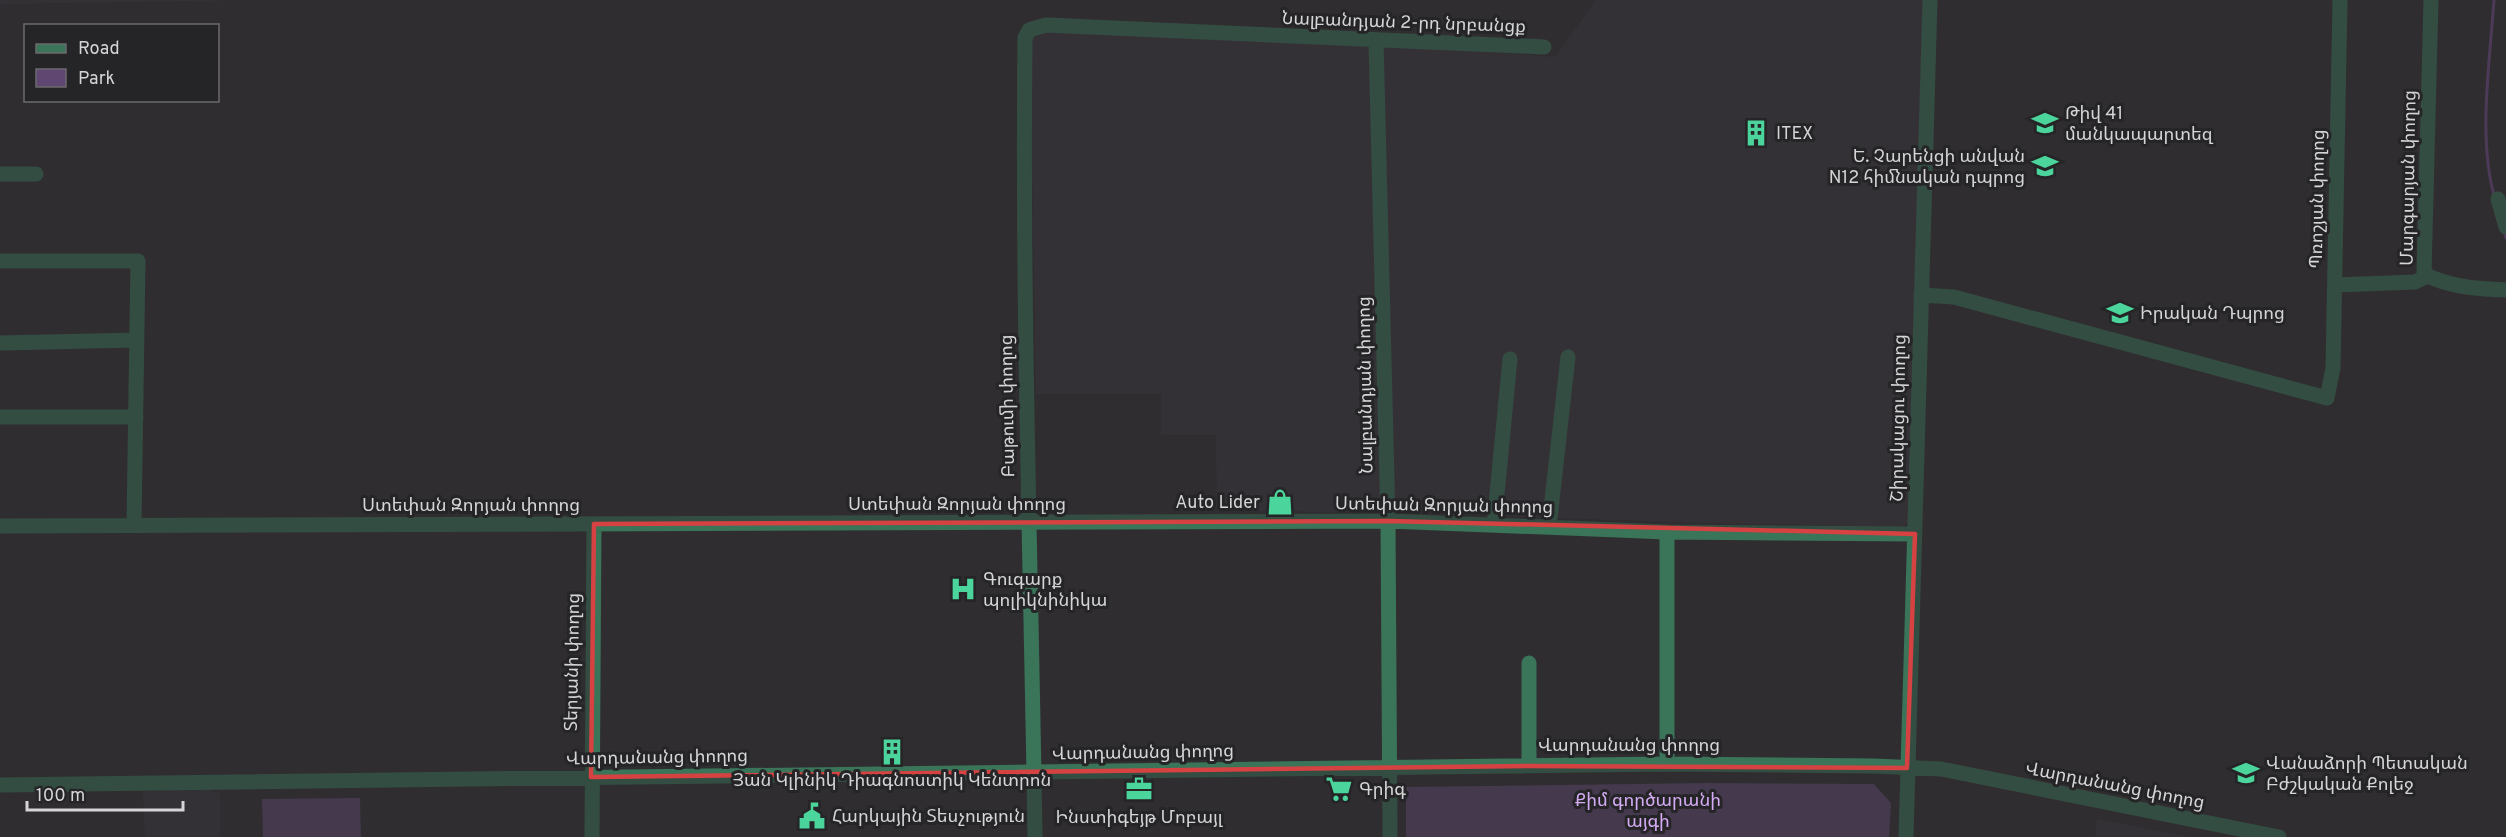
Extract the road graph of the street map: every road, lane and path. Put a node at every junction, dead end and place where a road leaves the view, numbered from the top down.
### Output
1 (1930, 0) edge
2 (2340, 0) edge
3 (2431, 0) edge
4 (1046, 25) joint
5 (1376, 41) junction
6 (1544, 47) dead end
7 (0, 174) edge
8 (36, 174) dead end
9 (2498, 199) dead end
10 (2506, 227) edge
11 (0, 261) edge
12 (2428, 276) junction
13 (2334, 285) junction
14 (2506, 290) edge
15 (1921, 295) junction
16 (137, 340) junction
17 (0, 343) edge
18 (1568, 357) dead end
19 (1510, 359) dead end
20 (0, 417) edge
21 (136, 417) junction
22 (1388, 521) junction
23 (1029, 523) junction
24 (134, 524) junction
25 (594, 524) junction
26 (1494, 525) junction
27 (0, 526) edge
28 (1549, 527) junction
29 (1667, 531) junction
30 (1915, 534) junction
31 (1529, 663) dead end
32 (1667, 764) junction
33 (1529, 766) junction
34 (1389, 767) junction
35 (1907, 768) junction
36 (1034, 774) junction
37 (591, 777) junction
38 (0, 785) edge
39 (592, 837) edge
40 (1035, 837) edge
41 (1390, 837) edge
42 (1906, 837) edge
43 (2279, 837) edge

1 - 15 street, Շիրակացու փողոց
2 - 13 street, Պռոշյան փողոց
3 - 12 street, Մարգարյան փողոց
4 - 5 street, Նալբանդյան 2-րդ նրբանցք
4 - 23 street, Բաթումի փողոց
5 - 6 street, Նալբանդյան 2-րդ նրբանցք
5 - 22 street, Նալբանդյան փողոց
7 - 8 street
9 - 10 street
11 - 16 street
12 - 13 street
12 - 14 street, Մարգարյան փողոց
13 - 15 street, Պռոշյան փողոց
15 - 30 street, Շիրակացու փողոց
16 - 17 street
16 - 21 street
18 - 28 street
19 - 26 street
20 - 21 street
21 - 24 street
22 - 23 street, Ստեփան Զորյան փողոց
22 - 26 street, Ստեփան Զորյան փողոց
22 - 34 street, Նալբանդյան փողոց
23 - 25 street, Ստեփան Զորյան փողոց
23 - 36 street, Բաթումի փողոց
24 - 25 street, Ստեփան Զորյան փողոց
24 - 27 street, Ստեփան Զորյան փողոց
25 - 37 street, Տերյանի փողոց
26 - 28 street, Ստեփան Զորյան փողոց
28 - 29 street, Ստեփան Զորյան փողոց
29 - 30 street, Ստեփան Զորյան փողոց
29 - 32 street
30 - 35 street, Շիրակացու փողոց
31 - 33 street
32 - 33 street, Վարդանանց փողոց
32 - 35 street, Վարդանանց փողոց
33 - 34 street, Վարդանանց փողոց
34 - 36 street, Վարդանանց փողոց
34 - 41 street, Նալբանդյան փողոց
35 - 42 street, Շիրակացու փողոց
35 - 43 street, Վարդանանց փողոց
36 - 37 street, Վարդանանց փողոց
36 - 40 street, Բաթումի փողոց
37 - 38 street, Վարդանանց փողոց
37 - 39 street, Տերյանի փողոց

